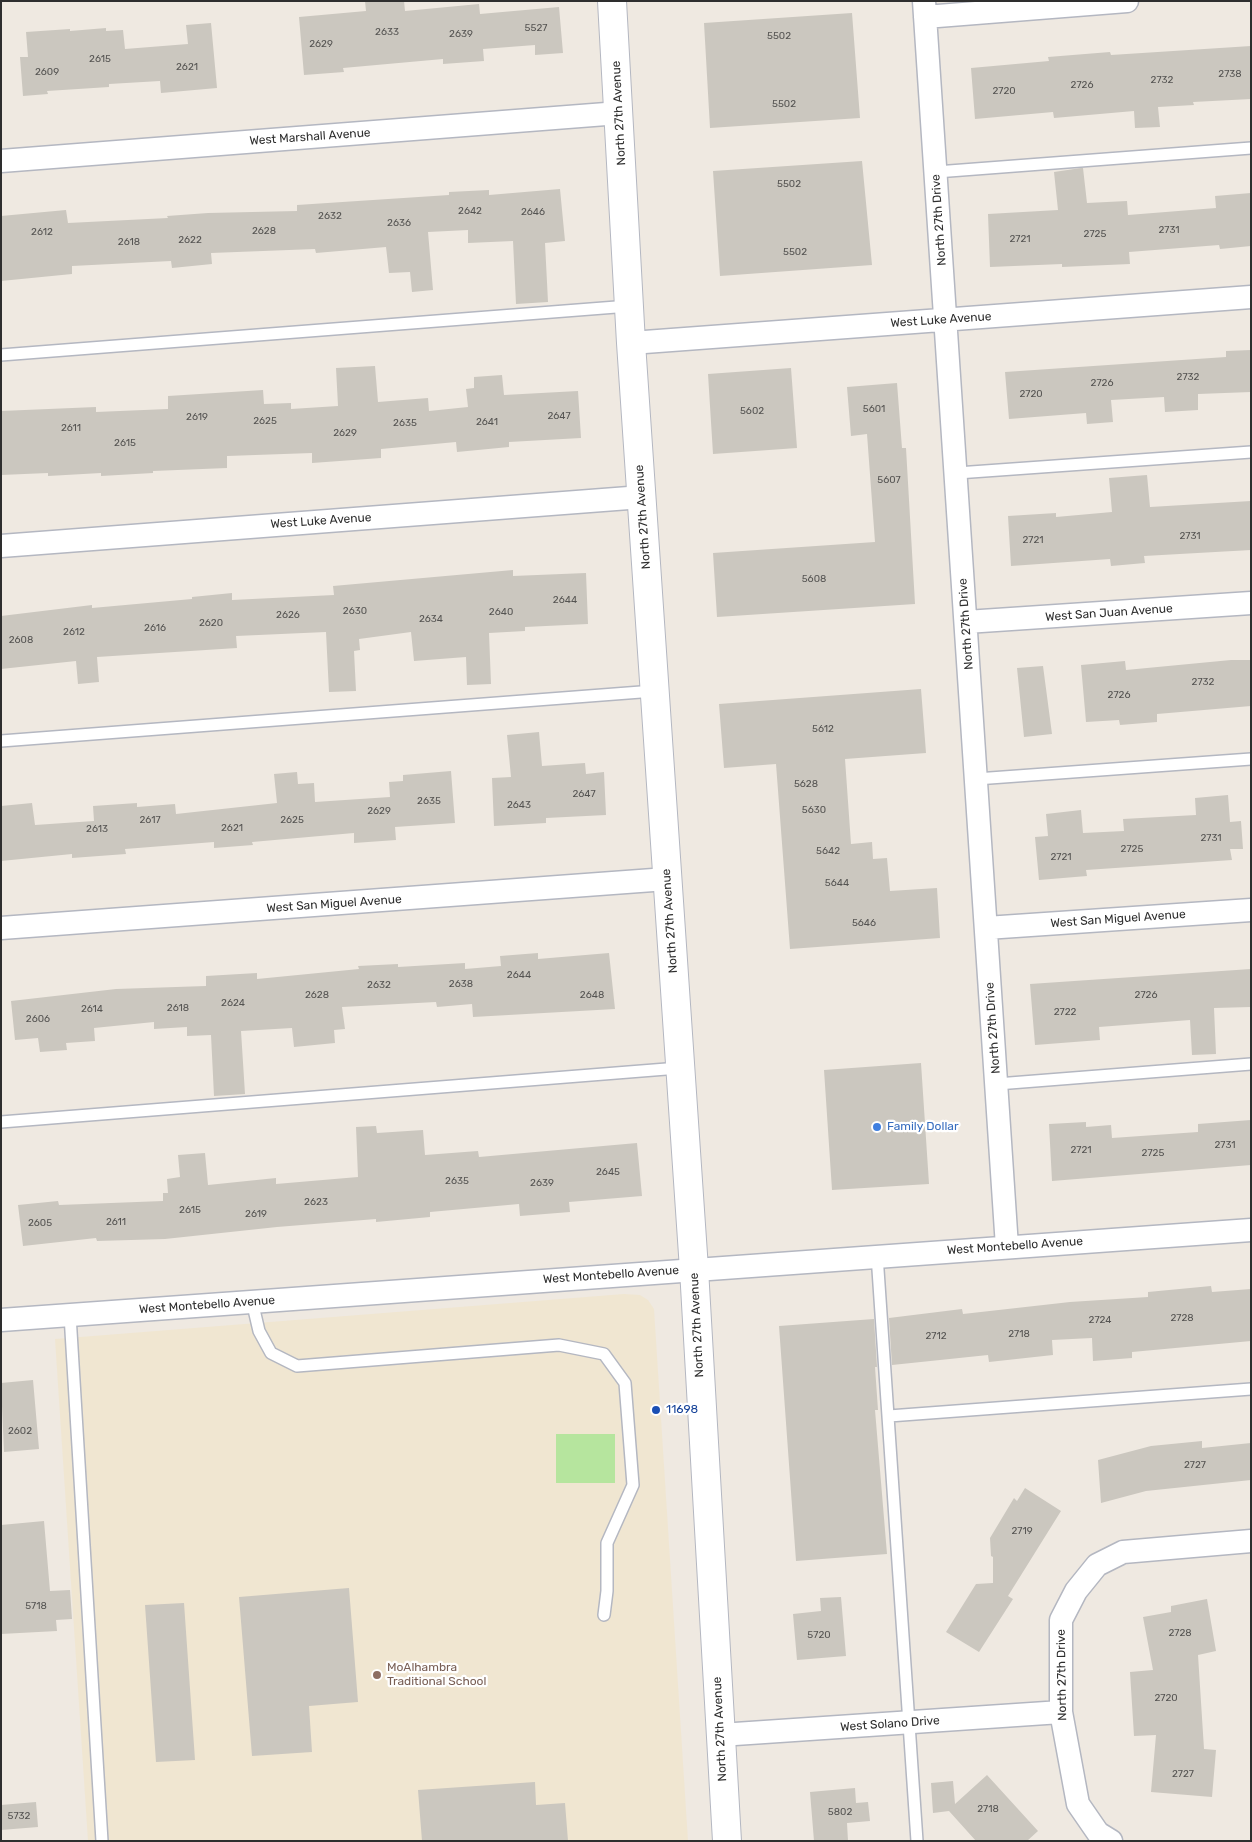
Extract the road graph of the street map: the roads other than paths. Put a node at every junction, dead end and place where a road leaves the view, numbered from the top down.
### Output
1 (612, 1) edge
2 (1127, 1) edge
3 (925, 9) edge
4 (619, 113) junction
5 (1251, 148) edge
6 (1, 161) edge
7 (936, 172) junction
8 (1251, 298) edge
9 (629, 306) junction
10 (947, 320) junction
11 (631, 343) junction
12 (1, 355) edge
13 (1251, 452) edge
14 (957, 473) junction
15 (642, 497) junction
16 (1, 546) edge
17 (1251, 603) edge
18 (966, 622) junction
19 (654, 691) junction
20 (1, 741) edge
21 (1251, 759) edge
22 (976, 779) junction
23 (667, 880) junction
24 (1251, 910) edge
25 (1, 928) edge
26 (986, 928) junction
27 (1251, 1064) edge
28 (679, 1068) junction
29 (997, 1084) junction
30 (1, 1122) edge
31 (1251, 1230) edge
32 (1007, 1247) junction
33 (877, 1255) junction
34 (694, 1269) junction
35 (252, 1301) junction
36 (70, 1315) junction
37 (1, 1320) edge
38 (1251, 1389) edge
39 (889, 1416) junction
40 (1251, 1541) edge
41 (604, 1615) dead end
42 (1061, 1712) junction
43 (908, 1723) junction
44 (720, 1735) junction
45 (102, 1841) edge
46 (727, 1841) edge
47 (917, 1841) edge
48 (1110, 1841) edge

1 - 4 main road, North 27th Avenue
2 - 3 street
3 - 7 street, North 27th Drive
4 - 6 street, West Marshall Avenue
4 - 9 main road, North 27th Avenue
5 - 7 lane
7 - 10 street, North 27th Drive
8 - 10 street, West Luke Avenue
9 - 11 main road, North 27th Avenue
9 - 12 lane
10 - 11 street, West Luke Avenue
10 - 14 street, North 27th Drive
11 - 15 main road, North 27th Avenue
13 - 14 lane
14 - 18 street, North 27th Drive
15 - 16 street, West Luke Avenue
15 - 19 main road, North 27th Avenue
17 - 18 street, West San Juan Avenue
18 - 22 street, North 27th Drive
19 - 20 lane
19 - 23 main road, North 27th Avenue
21 - 22 lane
22 - 26 street, North 27th Drive
23 - 25 street, West San Miguel Avenue
23 - 28 main road, North 27th Avenue
24 - 26 street, West San Miguel Avenue
26 - 29 street, North 27th Drive
27 - 29 lane
28 - 30 lane
28 - 34 main road, North 27th Avenue
29 - 32 street, North 27th Drive
31 - 32 street, West Montebello Avenue
32 - 33 street, West Montebello Avenue
33 - 34 street, West Montebello Avenue
33 - 39 lane
34 - 35 street, West Montebello Avenue
34 - 44 main road, North 27th Avenue
35 - 36 street, West Montebello Avenue
35 - 41 lane
36 - 37 street, West Montebello Avenue
36 - 45 lane
38 - 39 lane
39 - 43 lane
40 - 42 street, North 27th Drive
42 - 43 street, West Solano Drive
42 - 48 street, North 27th Drive
43 - 44 street, West Solano Drive
43 - 47 lane
44 - 46 main road, North 27th Avenue

